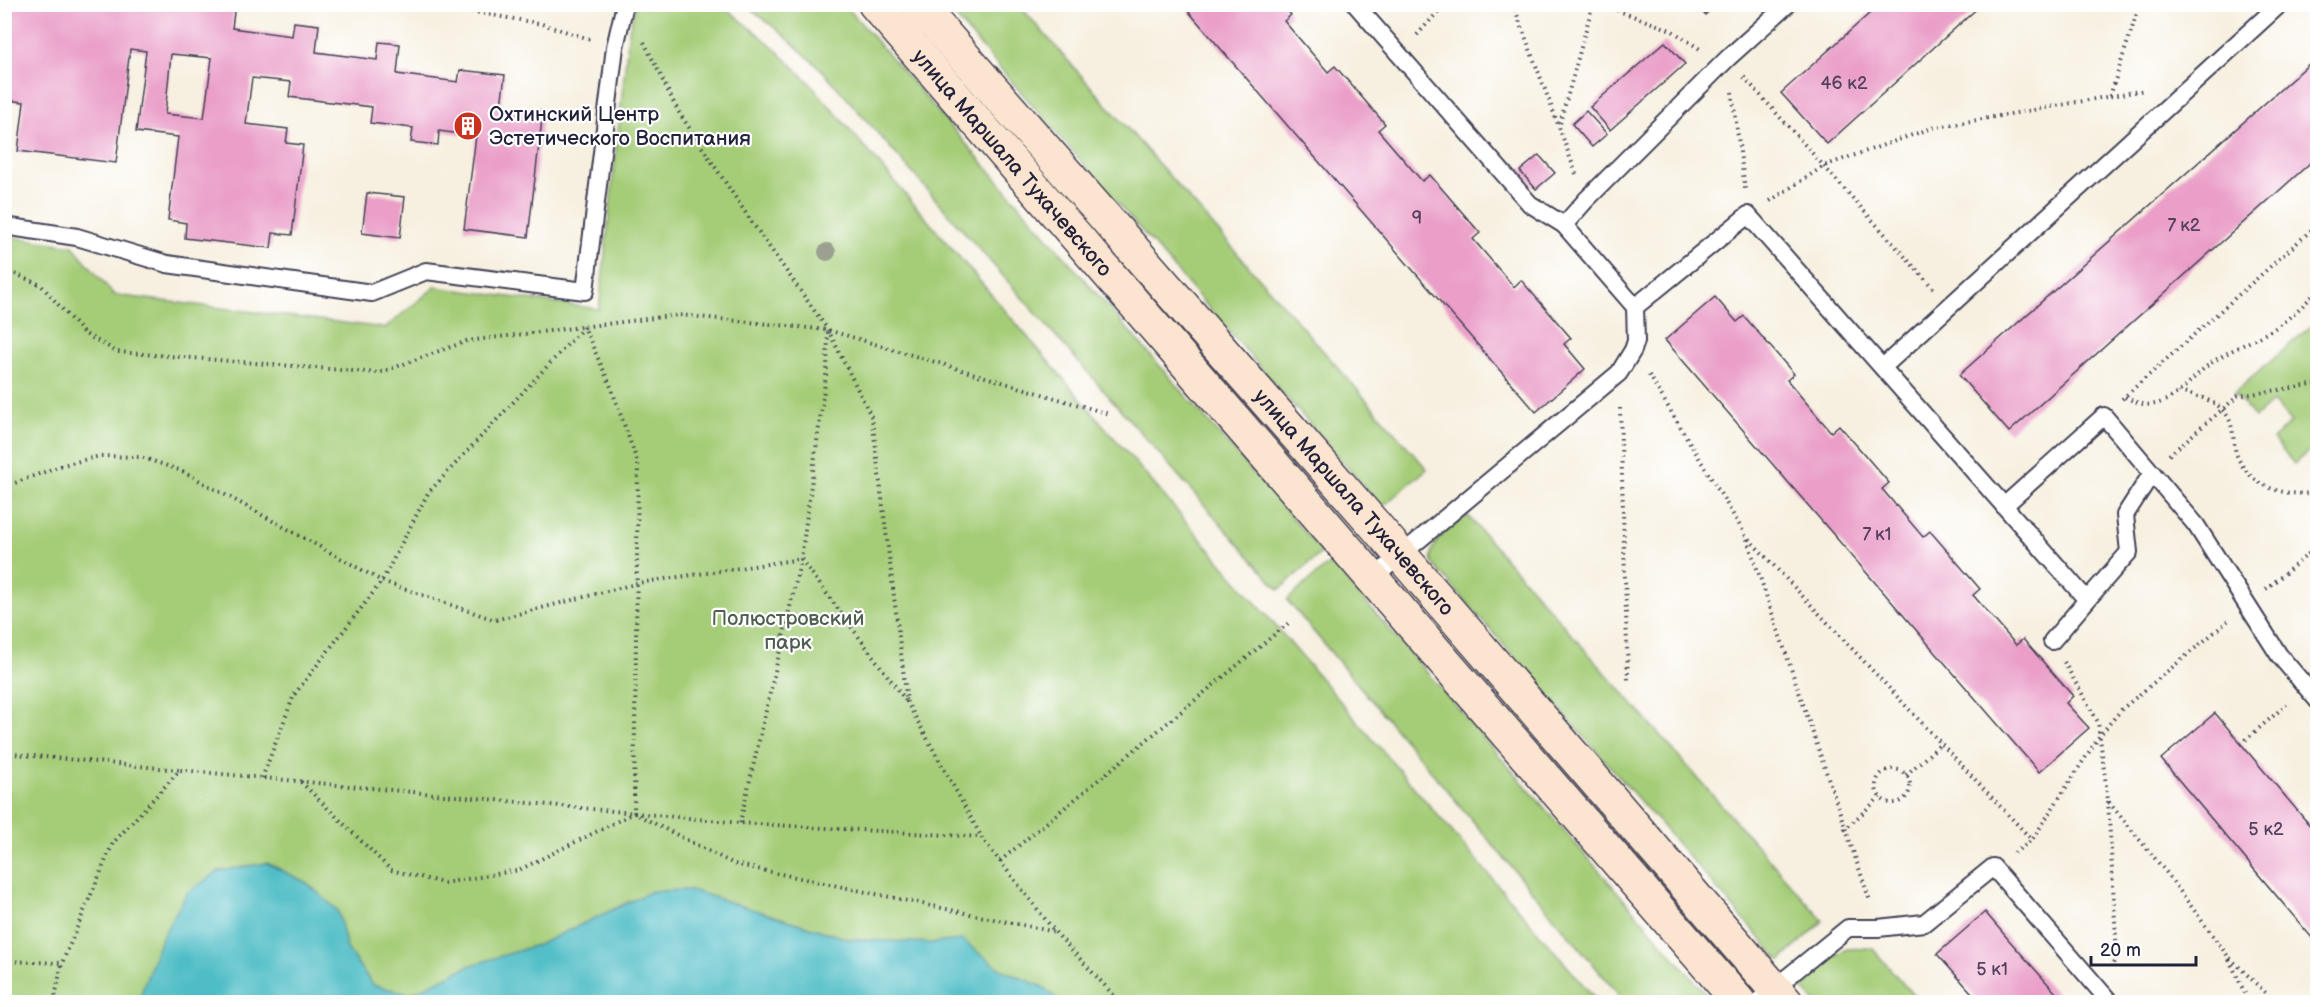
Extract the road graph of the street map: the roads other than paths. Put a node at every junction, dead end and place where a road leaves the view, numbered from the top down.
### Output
1 (875, 4) edge
2 (918, 4) edge
3 (1355, 4) edge
4 (1788, 4) edge
5 (2280, 4) edge
6 (625, 5) edge
7 (1564, 225) junction
8 (4, 226) edge
9 (1635, 307) junction
10 (1883, 367) junction
11 (2152, 473) junction
12 (2004, 506) junction
13 (1400, 555) junction
14 (1372, 579) junction
15 (2087, 600) junction
16 (2052, 641) road end
17 (2312, 694) edge
18 (1772, 997) edge
19 (2106, 997) edge
20 (1739, 1002) edge

1 - 14 street, улица Маршала Тухачевского
2 - 13 street, улица Маршала Тухачевского
3 - 7 lane
4 - 7 lane
5 - 10 lane
6 - 8 lane
7 - 9 lane
9 - 10 lane
9 - 13 lane
10 - 12 lane
11 - 12 lane
11 - 15 lane
11 - 17 lane
12 - 15 lane
13 - 14 lane
13 - 18 street, улица Маршала Тухачевского
14 - 20 street, улица Маршала Тухачевского
15 - 16 lane
18 - 19 lane

